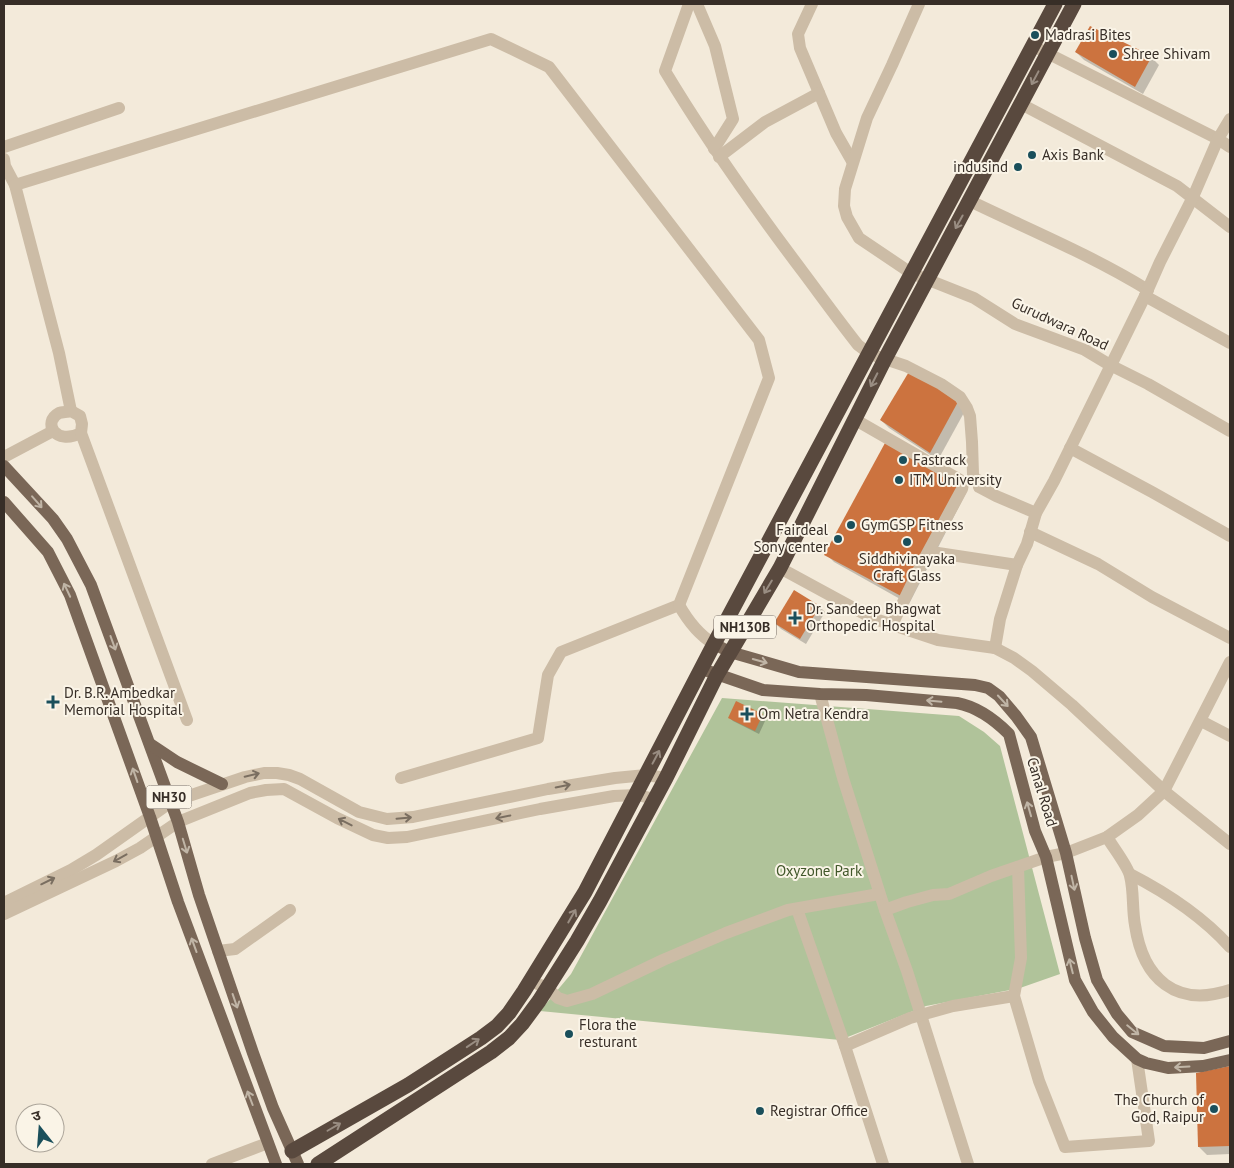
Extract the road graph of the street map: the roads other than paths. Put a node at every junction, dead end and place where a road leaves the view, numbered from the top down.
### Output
1 (689, 4) edge
2 (697, 4) edge
3 (812, 4) edge
4 (918, 4) edge
5 (1055, 4) edge
6 (1074, 4) edge
7 (1033, 46) junction
8 (1048, 53) junction
9 (818, 93) junction
10 (1021, 104) junction
11 (119, 108) dead end
12 (1230, 119) edge
13 (1218, 139) junction
14 (4, 147) edge
15 (1230, 147) edge
16 (716, 153) junction
17 (4, 159) edge
18 (852, 161) junction
19 (15, 185) junction
20 (1193, 197) junction
21 (970, 201) junction
22 (1230, 227) edge
23 (911, 273) junction
24 (928, 280) junction
25 (1146, 293) junction
26 (1230, 343) edge
27 (870, 354) junction
28 (885, 359) junction
29 (1110, 365) junction
30 (71, 411) junction
31 (854, 420) junction
32 (52, 430) junction
33 (1230, 431) edge
34 (81, 433) junction
35 (1070, 448) junction
36 (4, 456) edge
37 (4, 466) edge
38 (4, 502) edge
39 (1036, 513) junction
40 (1030, 532) junction
41 (1230, 536) edge
42 (938, 553) dead end
43 (1017, 564) junction
44 (780, 568) junction
45 (679, 605) junction
46 (892, 625) junction
47 (1230, 638) edge
48 (714, 644) junction
49 (995, 648) junction
50 (730, 652) junction
51 (1230, 662) edge
52 (702, 669) junction
53 (717, 675) junction
54 (820, 694) junction
55 (187, 720) dead end
56 (1201, 721) junction
57 (1230, 736) edge
58 (150, 744) junction
59 (646, 775) junction
60 (401, 778) dead end
61 (666, 778) junction
62 (222, 784) junction
63 (1164, 791) junction
64 (637, 795) junction
65 (655, 798) junction
66 (171, 802) junction
67 (150, 817) junction
68 (178, 822) junction
69 (155, 836) junction
70 (1107, 837) junction
71 (1230, 844) edge
72 (1066, 853) junction
73 (1046, 857) junction
74 (1018, 867) junction
75 (1130, 874) junction
76 (879, 894) junction
77 (4, 903) edge
78 (797, 909) junction
79 (290, 910) dead end
80 (885, 910) junction
81 (4, 914) edge
82 (1230, 947) edge
83 (218, 951) junction
84 (531, 981) junction
85 (547, 988) junction
86 (1230, 990) edge
87 (1014, 996) junction
88 (921, 1015) junction
89 (1230, 1041) edge
90 (845, 1046) junction
91 (1137, 1059) junction
92 (1230, 1060) edge
93 (268, 1143) junction
94 (295, 1158) edge
95 (212, 1164) edge
96 (276, 1164) edge
97 (318, 1164) edge
98 (883, 1164) edge
99 (968, 1164) edge

1 - 16 street
2 - 16 street
3 - 9 street
4 - 18 street, Gurudwara Road
5 - 7 highway, NH130B
6 - 8 highway, NH130B
7 - 8 street
7 - 23 highway, NH130B
8 -> 10 highway, NH130B
8 - 13 street
9 - 16 street
9 - 18 street
10 - 20 street
10 - 21 highway, NH130B
11 - 14 street
12 - 13 street
13 - 15 street
13 - 20 street
16 - 27 street
17 - 19 street
18 - 23 street, Gurudwara Road
19 - 30 street
19 - 45 street
20 - 22 street
20 - 25 street
21 -> 24 highway, NH130B
21 - 25 street
23 - 24 street, Gurudwara Road
23 - 27 highway, NH130B
24 - 28 highway, NH130B
24 - 29 street, Gurudwara Road
25 - 26 street
25 - 29 street
27 - 28 street
27 - 48 highway, NH130B
28 -> 31 highway, NH130B
28 - 39 street
29 - 33 street, Gurudwara Road
29 - 35 street
30 - 32 street
30 - 34 street
31 - 44 highway, NH130B
31 - 46 street
32 - 34 street
32 - 36 street
34 - 55 street
35 - 39 street
35 - 41 street
37 -> 58 main road, NH30
67 -> 38 main road, NH30
39 - 40 street
40 - 43 street
40 - 47 street
42 - 43 street
43 - 49 street
44 - 46 street
44 -> 50 highway, NH130B
45 - 48 street
45 - 60 street
46 - 49 street
48 - 50 main road, Canal Road
48 - 52 highway, NH130B
49 - 63 street
50 - 53 highway, NH130B
50 -> 72 main road, Canal Road
51 - 56 street
52 - 53 main road, Canal Road
59 -> 52 highway, NH130B
53 - 54 main road, Canal Road
53 - 61 highway, NH130B
73 -> 54 main road, Canal Road
54 - 76 street
56 - 57 street
56 - 63 street
58 - 62 main road
58 - 66 main road, NH30
59 - 61 street
62 -> 59 street
59 - 64 highway, NH130B
61 - 65 highway, NH130B
62 - 66 street
63 - 70 street
63 - 71 street
64 - 65 street
64 -> 68 street
84 -> 64 highway, NH130B
65 - 85 highway, NH130B
66 - 67 street
66 - 68 main road, NH30
67 - 69 main road, NH30
77 -> 67 street
68 - 69 street
68 -> 83 main road, NH30
69 -> 81 street
93 -> 69 main road, NH30
70 - 72 street
70 - 75 street
72 - 73 street
72 -> 89 main road, Canal Road
73 - 74 street
91 -> 73 main road, Canal Road
74 - 80 street
74 - 87 street
75 - 82 street
75 - 86 street
76 - 78 street
76 - 80 street
78 - 85 street
78 - 90 street
79 - 83 street
80 - 88 street
83 -> 94 main road, NH30
84 - 85 street
94 -> 84 highway, NH130B
85 - 97 highway, NH130B
87 - 88 street
87 - 91 street
88 - 90 street
88 - 99 street
90 - 98 street
92 -> 91 main road, Canal Road
93 - 95 street
93 - 96 main road, NH30

